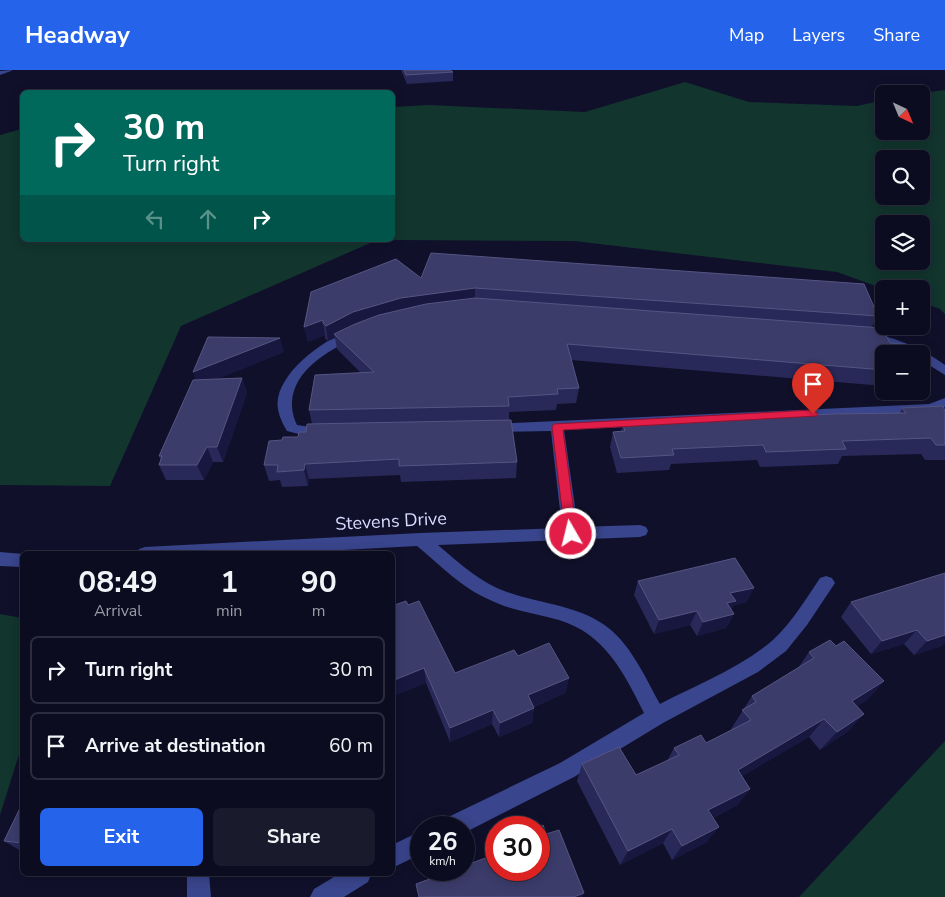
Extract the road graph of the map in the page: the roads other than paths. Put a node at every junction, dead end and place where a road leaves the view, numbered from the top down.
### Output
1 (8, 70) edge
2 (0, 73) edge
3 (363, 331) edge
4 (856, 336) edge
5 (904, 345) edge
6 (930, 360) edge
7 (945, 371) edge
8 (945, 402) edge
9 (557, 427) junction
10 (479, 429) edge
11 (343, 433) edge
12 (640, 531) dead end
13 (571, 534) junction
14 (420, 539) junction
15 (199, 551) edge
16 (0, 560) edge
17 (20, 560) edge
18 (826, 583) dead end
19 (656, 716) junction
20 (474, 816) edge
21 (410, 848) edge
22 (395, 855) edge
23 (198, 876) edge
24 (357, 876) edge
25 (199, 897) edge
26 (322, 897) edge

1 - 2 street
3 - 11 street
4 - 5 street
6 - 7 street
8 - 9 street
9 - 10 street
9 - 13 street
12 - 13 street, Stevens Drive
13 - 14 street, Stevens Drive
14 - 15 street, Stevens Drive
14 - 19 street
16 - 17 street
18 - 19 street
19 - 20 street
21 - 22 street
23 - 25 street
24 - 26 street

